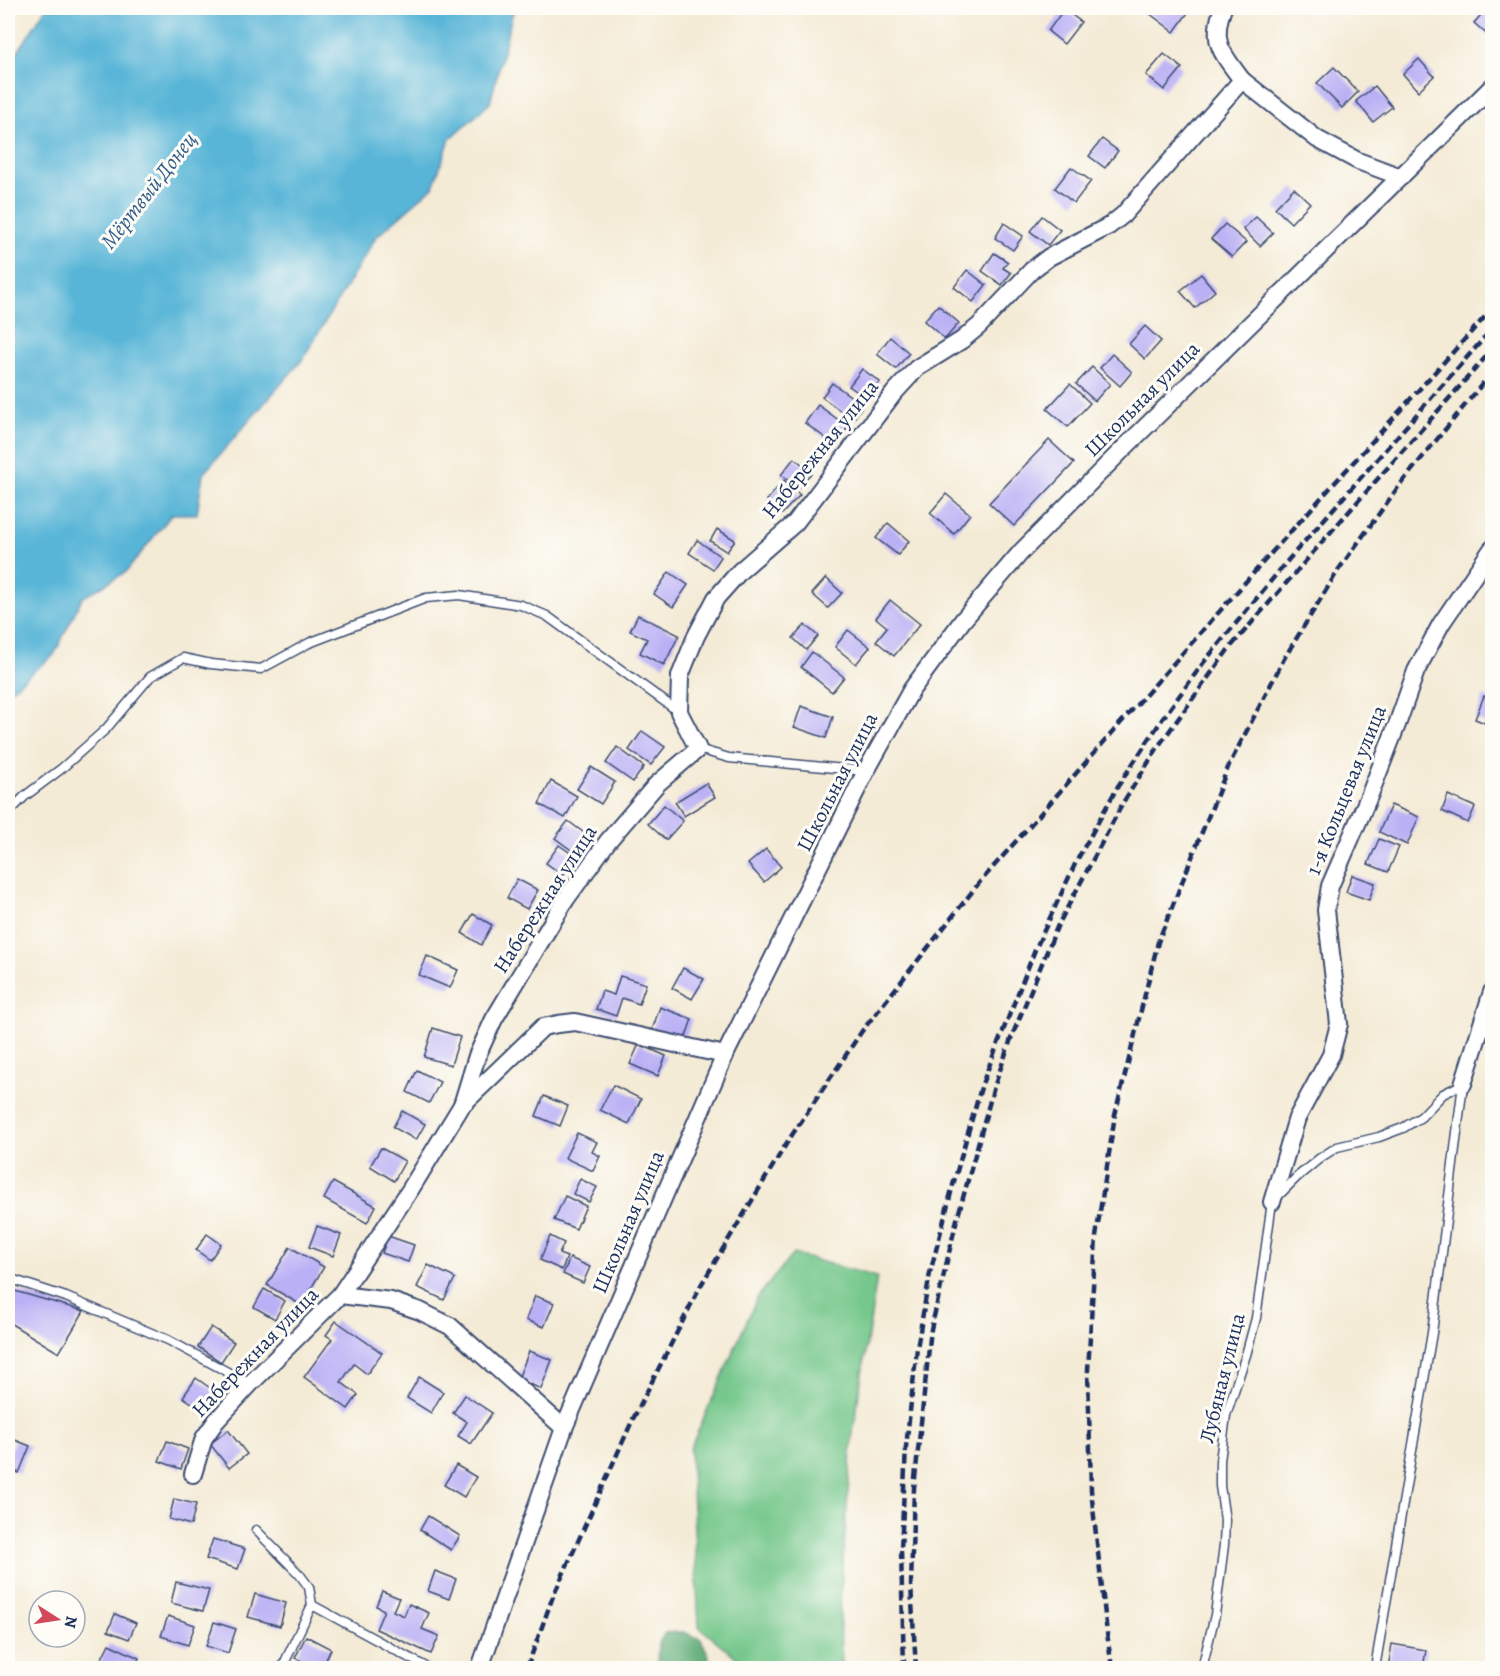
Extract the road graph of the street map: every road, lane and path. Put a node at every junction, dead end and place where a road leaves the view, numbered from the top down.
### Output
1 (1223, 8) edge
2 (1242, 80) junction
3 (1492, 87) edge
4 (1401, 177) junction
5 (1492, 549) edge
6 (679, 712) junction
7 (698, 749) junction
8 (866, 771) junction
9 (8, 813) edge
10 (1492, 992) edge
11 (724, 1054) junction
12 (1463, 1084) junction
13 (462, 1105) junction
14 (1272, 1202) junction
15 (8, 1278) edge
16 (340, 1295) junction
17 (250, 1384) junction
18 (564, 1428) junction
19 (193, 1474) dead end
20 (256, 1530) dead end
21 (312, 1605) junction
22 (282, 1668) edge
23 (428, 1668) edge
24 (480, 1668) edge
25 (1202, 1668) edge
26 (1375, 1668) edge

1 - 2 street
2 - 4 street
2 - 6 street, Набережная улица
3 - 4 street, Школьная улица
4 - 8 street, Школьная улица
5 - 14 street, 1-я Кольцевая улица
6 - 7 street, Набережная улица
6 - 9 lane
7 - 8 lane
7 - 13 street, Набережная улица
8 - 11 street, Школьная улица
10 - 12 street
11 - 13 street, Набережная улица
11 - 18 street, Школьная улица
12 - 14 lane
12 - 26 lane
13 - 16 street, Набережная улица
14 - 25 lane, Лубяная улица
15 - 17 lane
16 - 17 street, Набережная улица
16 - 18 street, Набережная улица
17 - 19 street, Набережная улица
18 - 24 street, Школьная улица
20 - 21 lane
21 - 22 lane
21 - 23 lane

